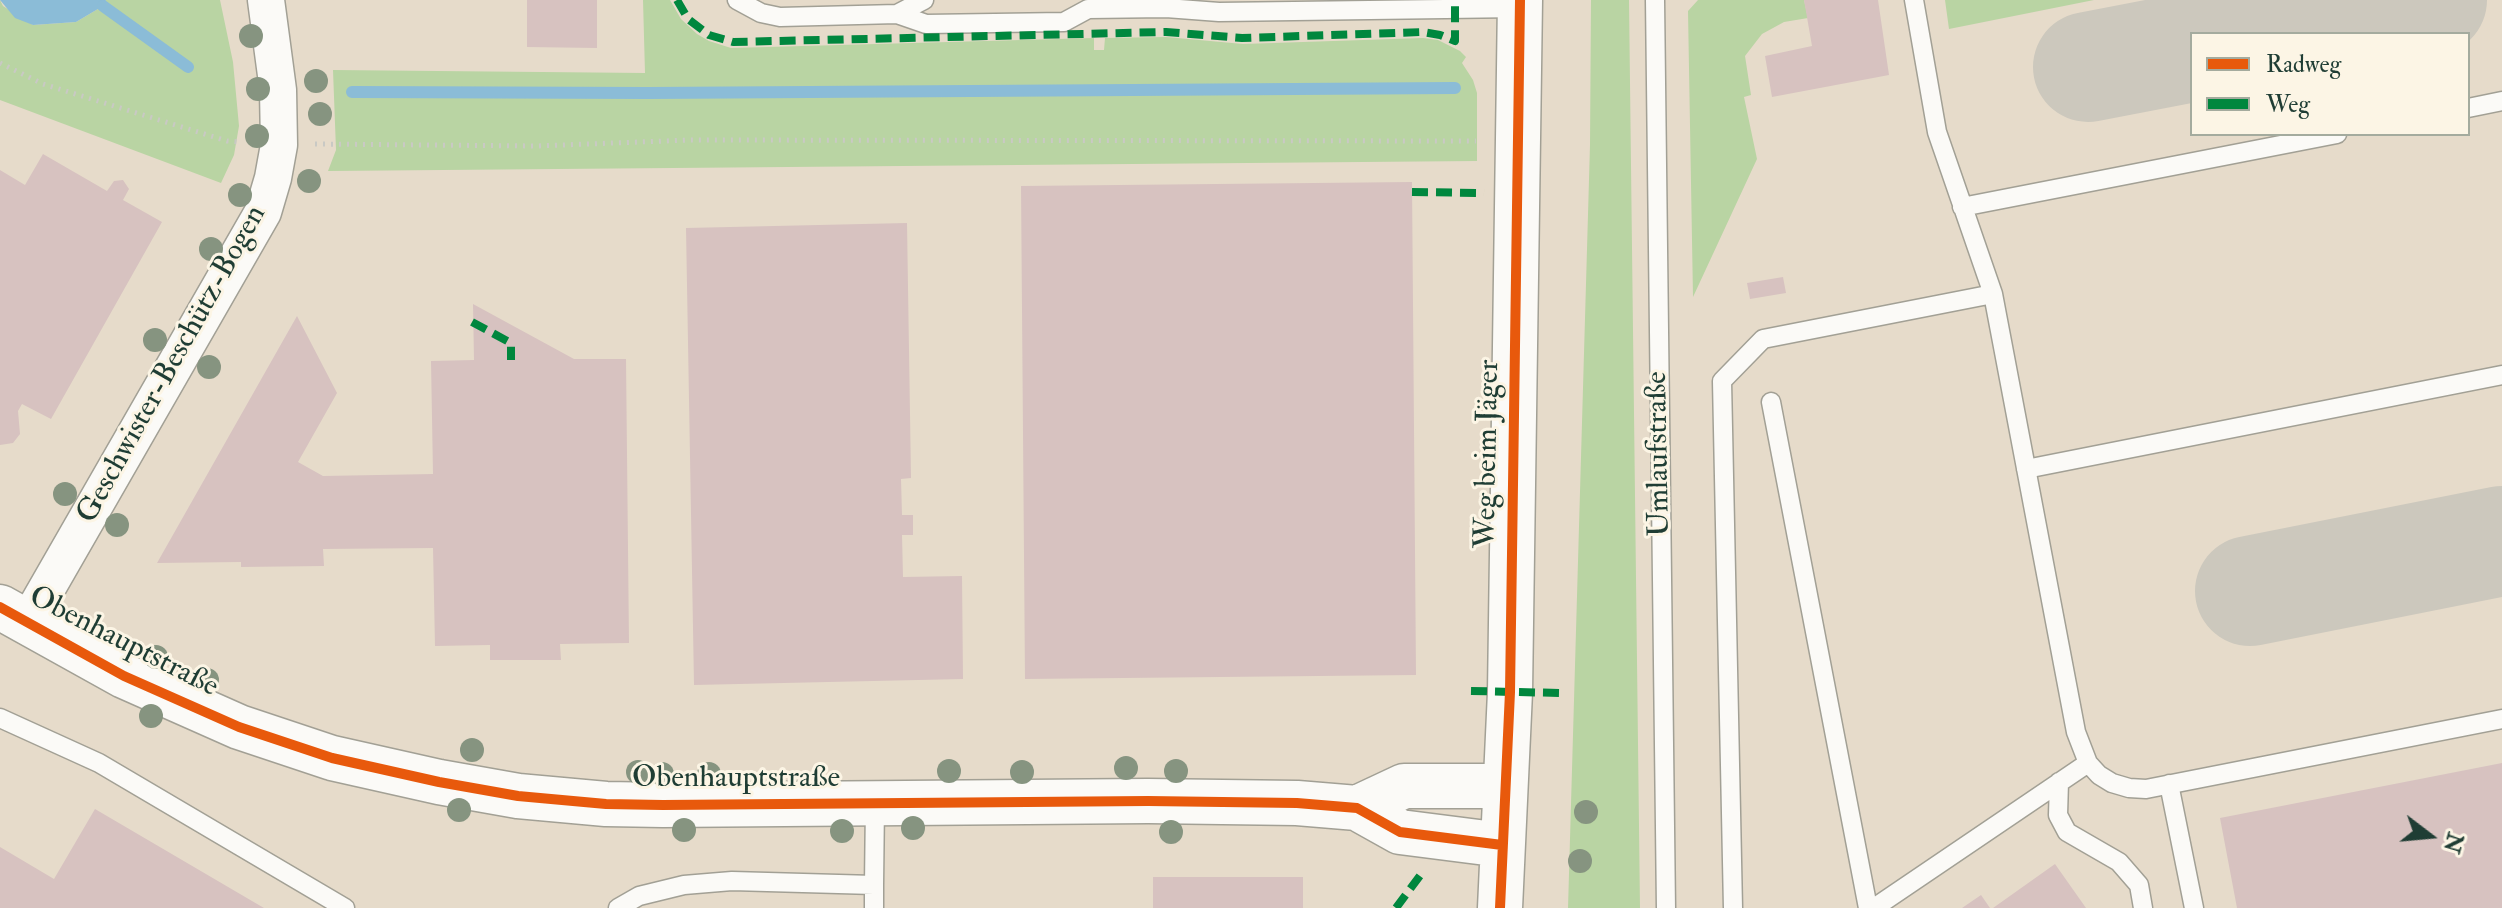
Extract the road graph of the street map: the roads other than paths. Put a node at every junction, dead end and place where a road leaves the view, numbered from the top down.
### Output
1 (266, 0) edge
2 (737, 0) edge
3 (924, 0) edge
4 (1071, 0) edge
5 (1655, 0) edge
6 (1914, 0) edge
7 (1520, 4) edge
8 (1215, 6) edge
9 (902, 7) edge
10 (1088, 9) junction
11 (2502, 101) edge
12 (2470, 108) edge
13 (2327, 136) edge
14 (1962, 207) junction
15 (1993, 294) junction
16 (2502, 375) edge
17 (1771, 402) dead end
18 (2026, 469) junction
19 (13, 615) edge
20 (0, 718) edge
21 (2502, 719) edge
22 (2088, 763) junction
23 (2059, 782) junction
24 (2169, 784) junction
25 (1505, 786) junction
26 (875, 803) junction
27 (1357, 808) junction
28 (1502, 845) junction
29 (874, 885) junction
30 (345, 908) edge
31 (618, 908) edge
32 (874, 908) edge
33 (1500, 908) edge
34 (1666, 908) edge
35 (1733, 908) edge
36 (1871, 908) edge
37 (2143, 908) edge
38 (2194, 908) edge

1 - 19 street, Geschwister-Beschütz-Bogen
2 - 9 lane
3 - 9 lane
4 - 10 lane
5 - 34 lane, Umlaufstraße
6 - 14 lane
7 - 8 lane
7 - 25 street, Weg beim Jäger
8 - 10 lane
9 - 10 lane
11 - 12 lane
13 - 14 lane
14 - 15 lane
15 - 18 lane
15 - 35 lane
16 - 18 lane
17 - 36 lane
18 - 22 lane
19 - 26 street, Obenhauptstraße
20 - 30 lane
21 - 24 lane
22 - 23 lane
22 - 24 lane
23 - 36 lane
23 - 37 lane
24 - 38 lane
25 - 27 street, Obenhauptstraße
25 - 28 street, Weg beim Jäger
26 - 27 street, Obenhauptstraße
26 - 29 lane
27 - 28 street, Obenhauptstraße
28 - 33 street, Weg beim Jäger
29 - 31 lane
29 - 32 lane

